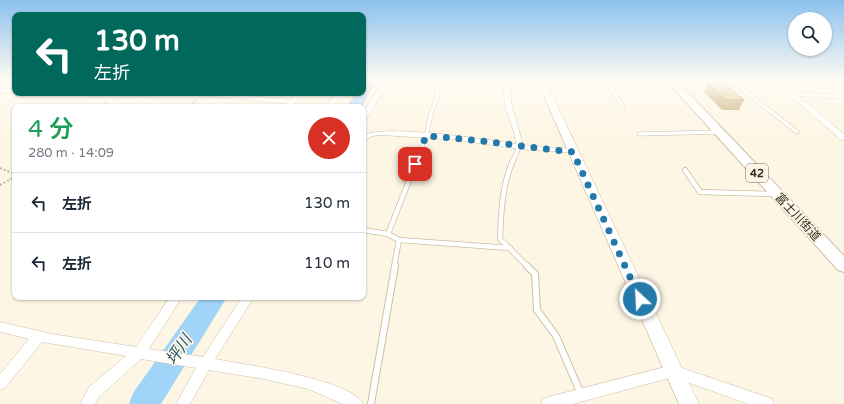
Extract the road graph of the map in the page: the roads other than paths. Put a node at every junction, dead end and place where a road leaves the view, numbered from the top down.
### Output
1 (247, 99) edge
2 (375, 99) edge
3 (436, 99) edge
4 (509, 99) edge
5 (549, 99) edge
6 (617, 99) edge
7 (688, 99) edge
8 (755, 99) edge
9 (798, 99) edge
10 (291, 104) edge
11 (622, 107) dead end
12 (366, 114) edge
13 (719, 132) junction
14 (797, 132) dead end
15 (639, 134) dead end
16 (426, 136) junction
17 (366, 137) edge
18 (844, 138) edge
19 (519, 147) junction
20 (573, 152) junction
21 (685, 170) dead end
22 (777, 194) junction
23 (366, 230) edge
24 (388, 234) junction
25 (399, 240) junction
26 (510, 248) junction
27 (844, 266) edge
28 (174, 300) edge
29 (246, 300) edge
30 (0, 327) edge
31 (39, 336) junction
32 (140, 352) junction
33 (201, 362) junction
34 (673, 371) junction
35 (0, 384) edge
36 (581, 395) junction
37 (556, 403) edge
38 (87, 404) edge
39 (183, 404) edge
40 (356, 404) edge
41 (371, 404) edge
42 (689, 404) edge
43 (767, 404) edge

1 - 10 street
2 - 12 street
3 - 16 lane
4 - 19 street
5 - 20 street
6 - 11 lane
7 - 13 main road, 富士川街道 / 42
8 - 14 lane
9 - 18 street
13 - 15 lane
13 - 22 main road, 富士川街道 / 42
16 - 17 street
16 - 19 street
16 - 24 lane
19 - 20 street
19 - 26 lane
20 - 34 street
21 - 22 lane
22 - 27 main road, 富士川街道 / 42
23 - 24 lane
24 - 25 lane
25 - 26 lane
25 - 41 lane
26 - 36 lane
28 - 32 street
29 - 33 street
30 - 31 street
31 - 32 street
31 - 35 street
32 - 33 street
32 - 38 street
33 - 39 street
33 - 40 street
34 - 36 street
34 - 42 street
34 - 43 street
36 - 37 street

